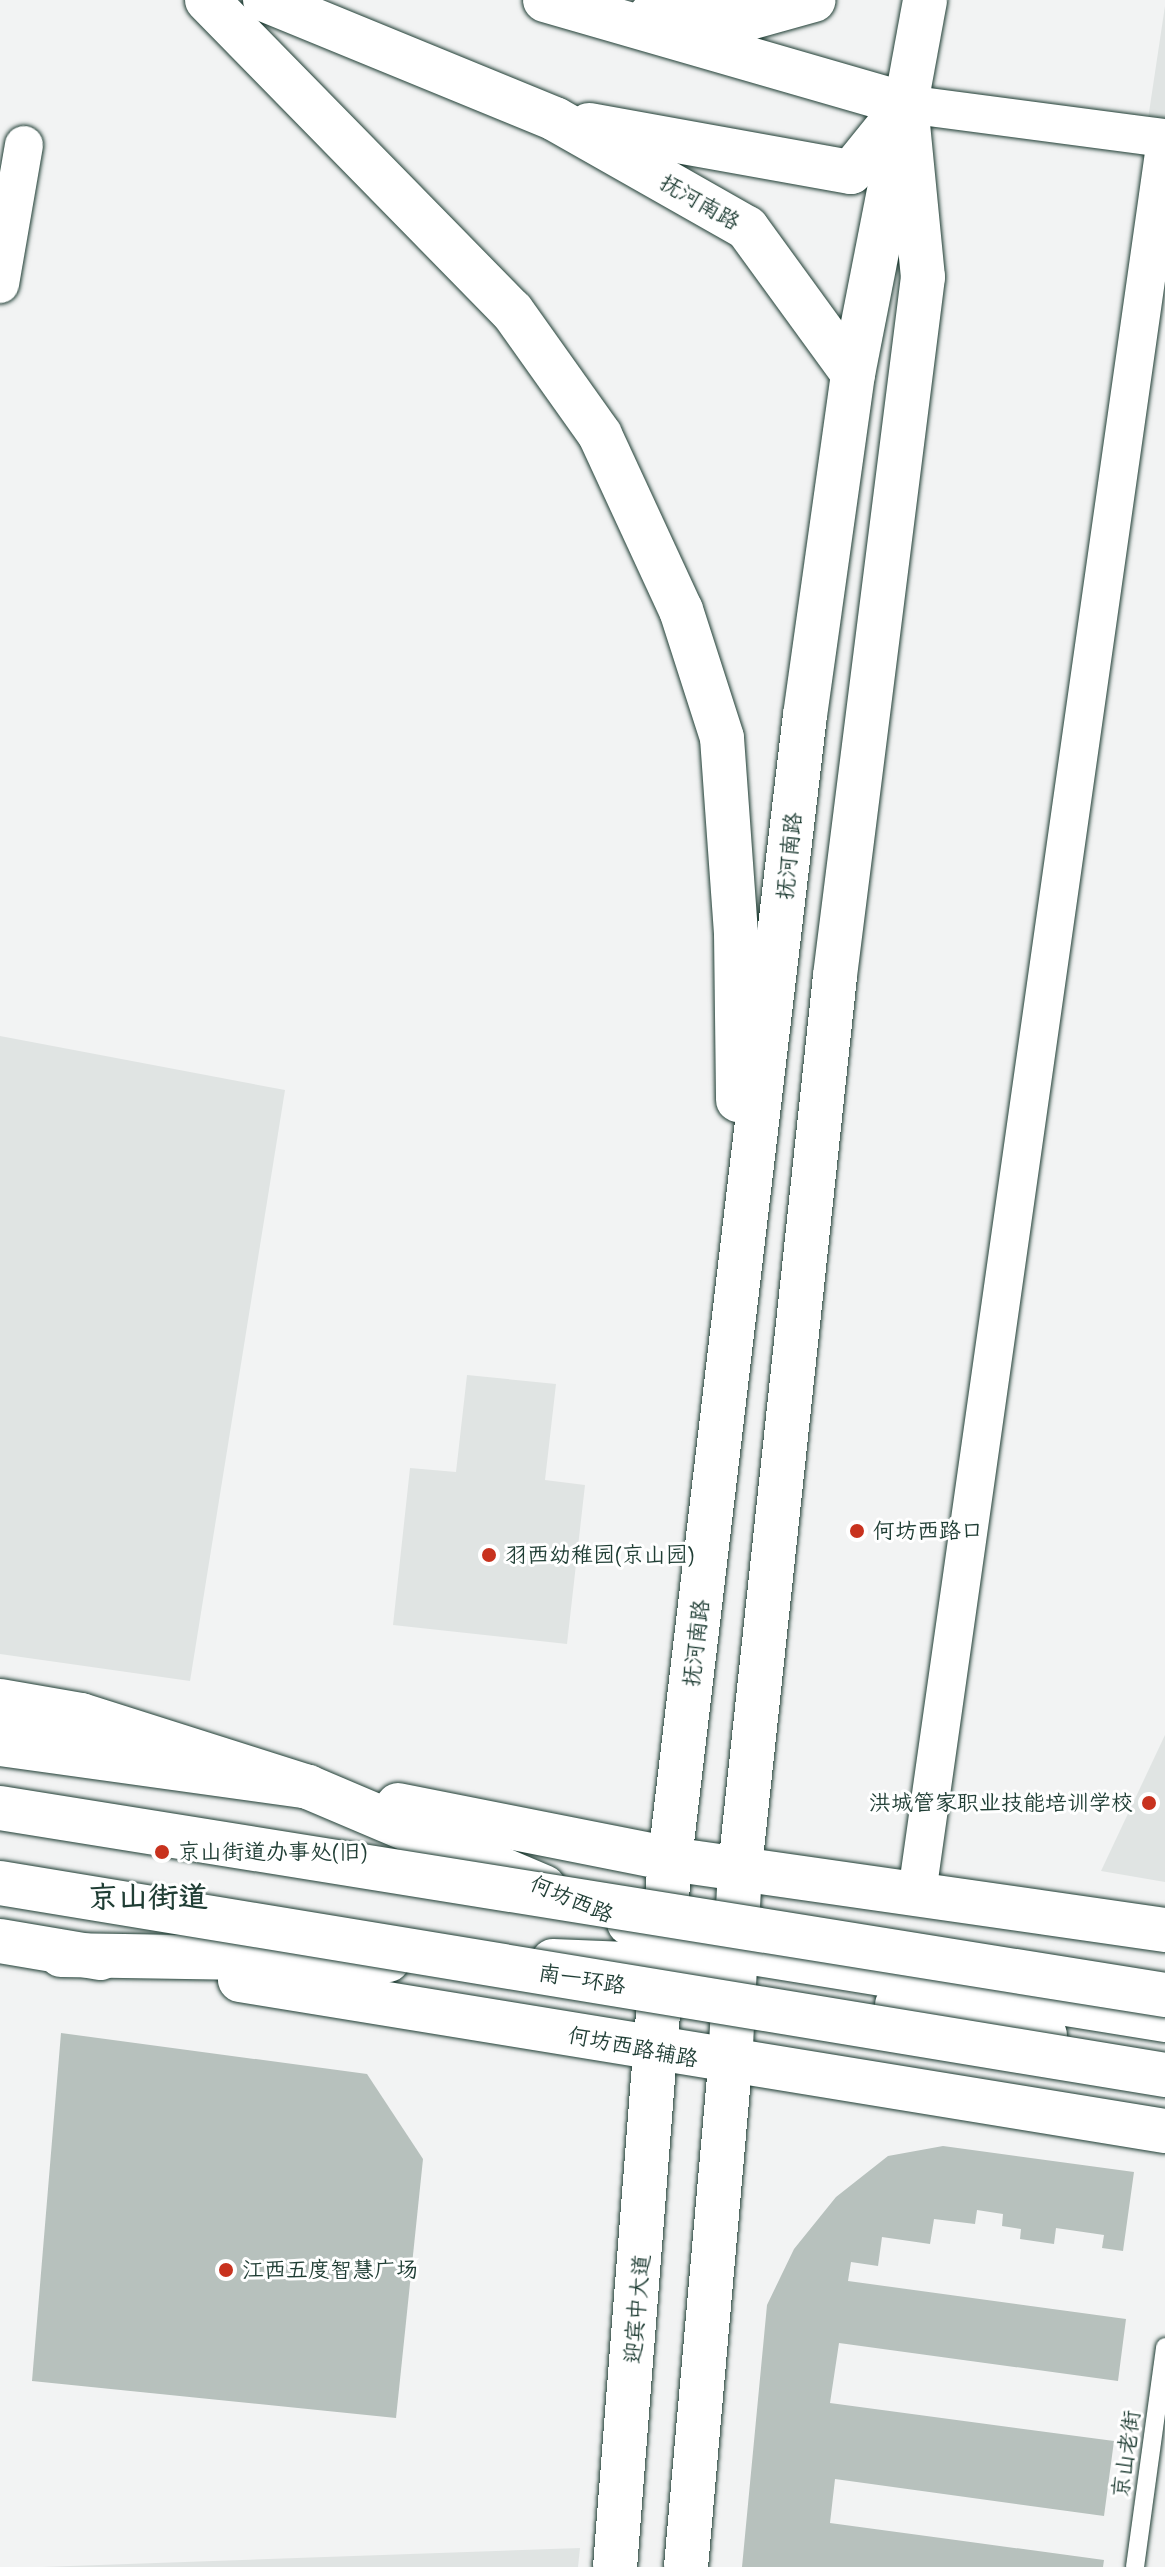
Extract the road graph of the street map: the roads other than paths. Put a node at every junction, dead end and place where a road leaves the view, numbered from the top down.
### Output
1 (207, 0) edge
2 (265, 0) edge
3 (814, 0) edge
4 (925, 0) edge
5 (564, 6) edge
6 (906, 104) junction
7 (555, 119) junction
8 (1165, 138) edge
9 (24, 145) dead end
10 (1165, 146) edge
11 (0, 284) edge
12 (853, 374) junction
13 (739, 1282) junction
14 (0, 1701) edge
15 (0, 1744) edge
16 (308, 1787) junction
17 (0, 1808) edge
18 (670, 1859) junction
19 (740, 1868) junction
20 (0, 1883) edge
21 (917, 1893) junction
22 (1165, 1930) edge
23 (0, 1941) edge
24 (0, 1950) edge
25 (666, 1951) junction
26 (101, 1958) junction
27 (736, 1962) junction
28 (1165, 1995) edge
29 (1165, 2020) edge
30 (659, 2050) junction
31 (1165, 2059) edge
32 (730, 2066) junction
33 (1165, 2075) edge
34 (1165, 2087) edge
35 (1022, 2107) junction
36 (1165, 2131) edge
37 (1165, 2347) edge
38 (615, 2567) edge
39 (686, 2567) edge
40 (1135, 2567) edge

1 - 13 main road
2 - 7 main road, 抚河南路
3 - 5 main road
4 - 6 main road
5 - 6 main road
6 - 7 main road
6 - 8 street
6 - 12 main road
6 - 19 main road
7 - 12 main road, 抚河南路
9 - 11 street
10 - 21 street
12 - 13 main road, 抚河南路
13 - 18 main road, 抚河南路
14 - 16 main road, 何坊西路
15 - 16 main road
16 - 18 main road
16 - 25 main road, 何坊西路
17 - 28 main road, bridge
18 - 19 main road
18 - 25 main road, 抚河南路
19 - 21 main road
19 - 27 main road
20 - 33 main road, 南一环路, bridge
21 - 22 main road
23 - 26 main road
24 - 26 main road, 何坊西路
25 - 26 main road, 何坊西路
25 - 27 main road, 何坊西路
25 - 30 main road, 抚河南路
26 - 30 main road, 何坊西路辅路
27 - 29 main road, 何坊西路
27 - 31 main road, 何坊西路
27 - 32 main road
30 - 32 main road, 何坊西路辅路
30 - 38 main road, 迎宾中大道
32 - 35 main road, 何坊西路辅路
32 - 39 main road
34 - 35 main road
35 - 36 main road, 何坊西路辅路
37 - 40 lane, 京山老街

